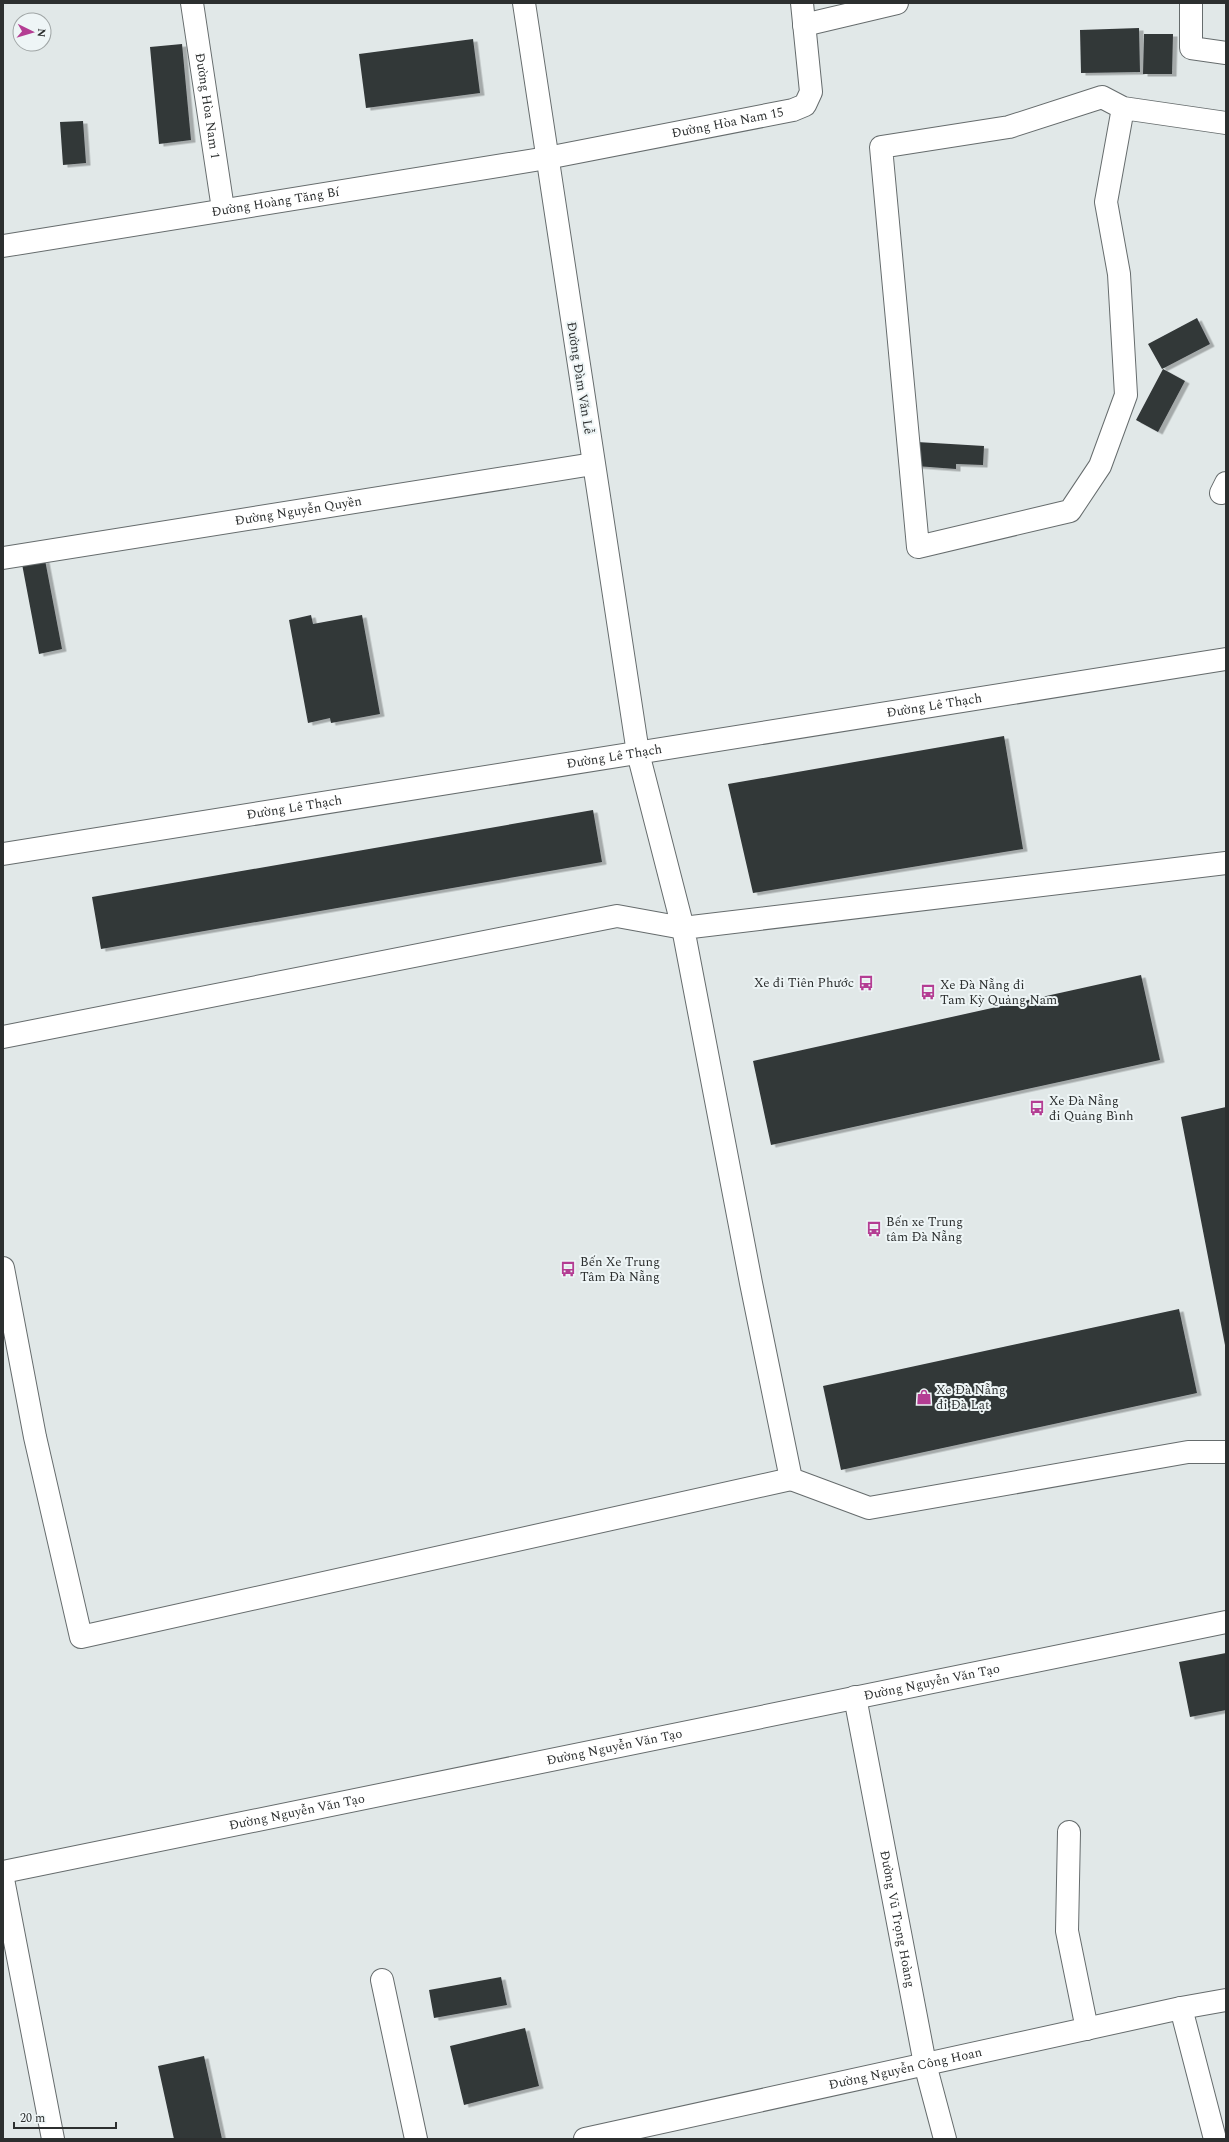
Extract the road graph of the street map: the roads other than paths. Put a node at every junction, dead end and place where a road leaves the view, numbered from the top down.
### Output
1 (192, 3) edge
2 (524, 3) edge
3 (802, 3) edge
4 (897, 3) edge
5 (1191, 3) edge
6 (804, 25) junction
7 (1226, 53) edge
8 (1123, 108) junction
9 (1226, 123) edge
10 (547, 158) junction
11 (222, 209) junction
12 (3, 246) edge
13 (594, 464) junction
14 (1226, 483) edge
15 (1226, 492) edge
16 (3, 558) edge
17 (1226, 659) edge
18 (638, 752) junction
19 (3, 854) edge
20 (1226, 863) edge
21 (683, 928) junction
22 (3, 1037) edge
23 (3, 1268) edge
24 (1226, 1452) edge
25 (791, 1479) junction
26 (1226, 1622) edge
27 (855, 1697) junction
28 (1069, 1832) dead end
29 (3, 1872) edge
30 (3, 1878) edge
31 (382, 1980) dead end
32 (1226, 2000) edge
33 (1181, 2008) junction
34 (1086, 2029) junction
35 (925, 2064) junction
36 (53, 2139) edge
37 (416, 2139) edge
38 (585, 2139) edge
39 (944, 2139) edge
40 (1215, 2139) edge

1 - 11 street, Đường Hòa Nam 1
2 - 10 street, Đường Đàm Văn Lễ
3 - 6 street, Đường Hòa Nam 15
4 - 6 street
5 - 7 street
6 - 10 street, Đường Hòa Nam 15
8 - 8 street
8 - 9 street
10 - 11 street, Đường Hoàng Tăng Bí
10 - 13 street, Đường Đàm Văn Lễ
11 - 12 street, Đường Hoàng Tăng Bí
13 - 16 street, Đường Nguyễn Quyền
13 - 18 street, Đường Đàm Văn Lễ
14 - 15 street
17 - 18 street, Đường Lê Thạch
18 - 19 street, Đường Lê Thạch
18 - 21 street, Đường Đàm Văn Lễ
20 - 21 street
21 - 22 street
21 - 25 street, Đường Đàm Văn Lễ
23 - 25 street
24 - 25 street
26 - 27 street, Đường Nguyễn Văn Tạo
27 - 29 street, Đường Nguyễn Văn Tạo
27 - 35 street, Đường Vũ Trọng Hoàng
28 - 34 street
30 - 36 street
31 - 37 street
32 - 33 street, Đường Nguyễn Công Hoan
33 - 34 street, Đường Nguyễn Công Hoan
33 - 40 street
34 - 35 street, Đường Nguyễn Công Hoan
35 - 38 street, Đường Nguyễn Công Hoan
35 - 39 street, Đường Vũ Trọng Hoàng

